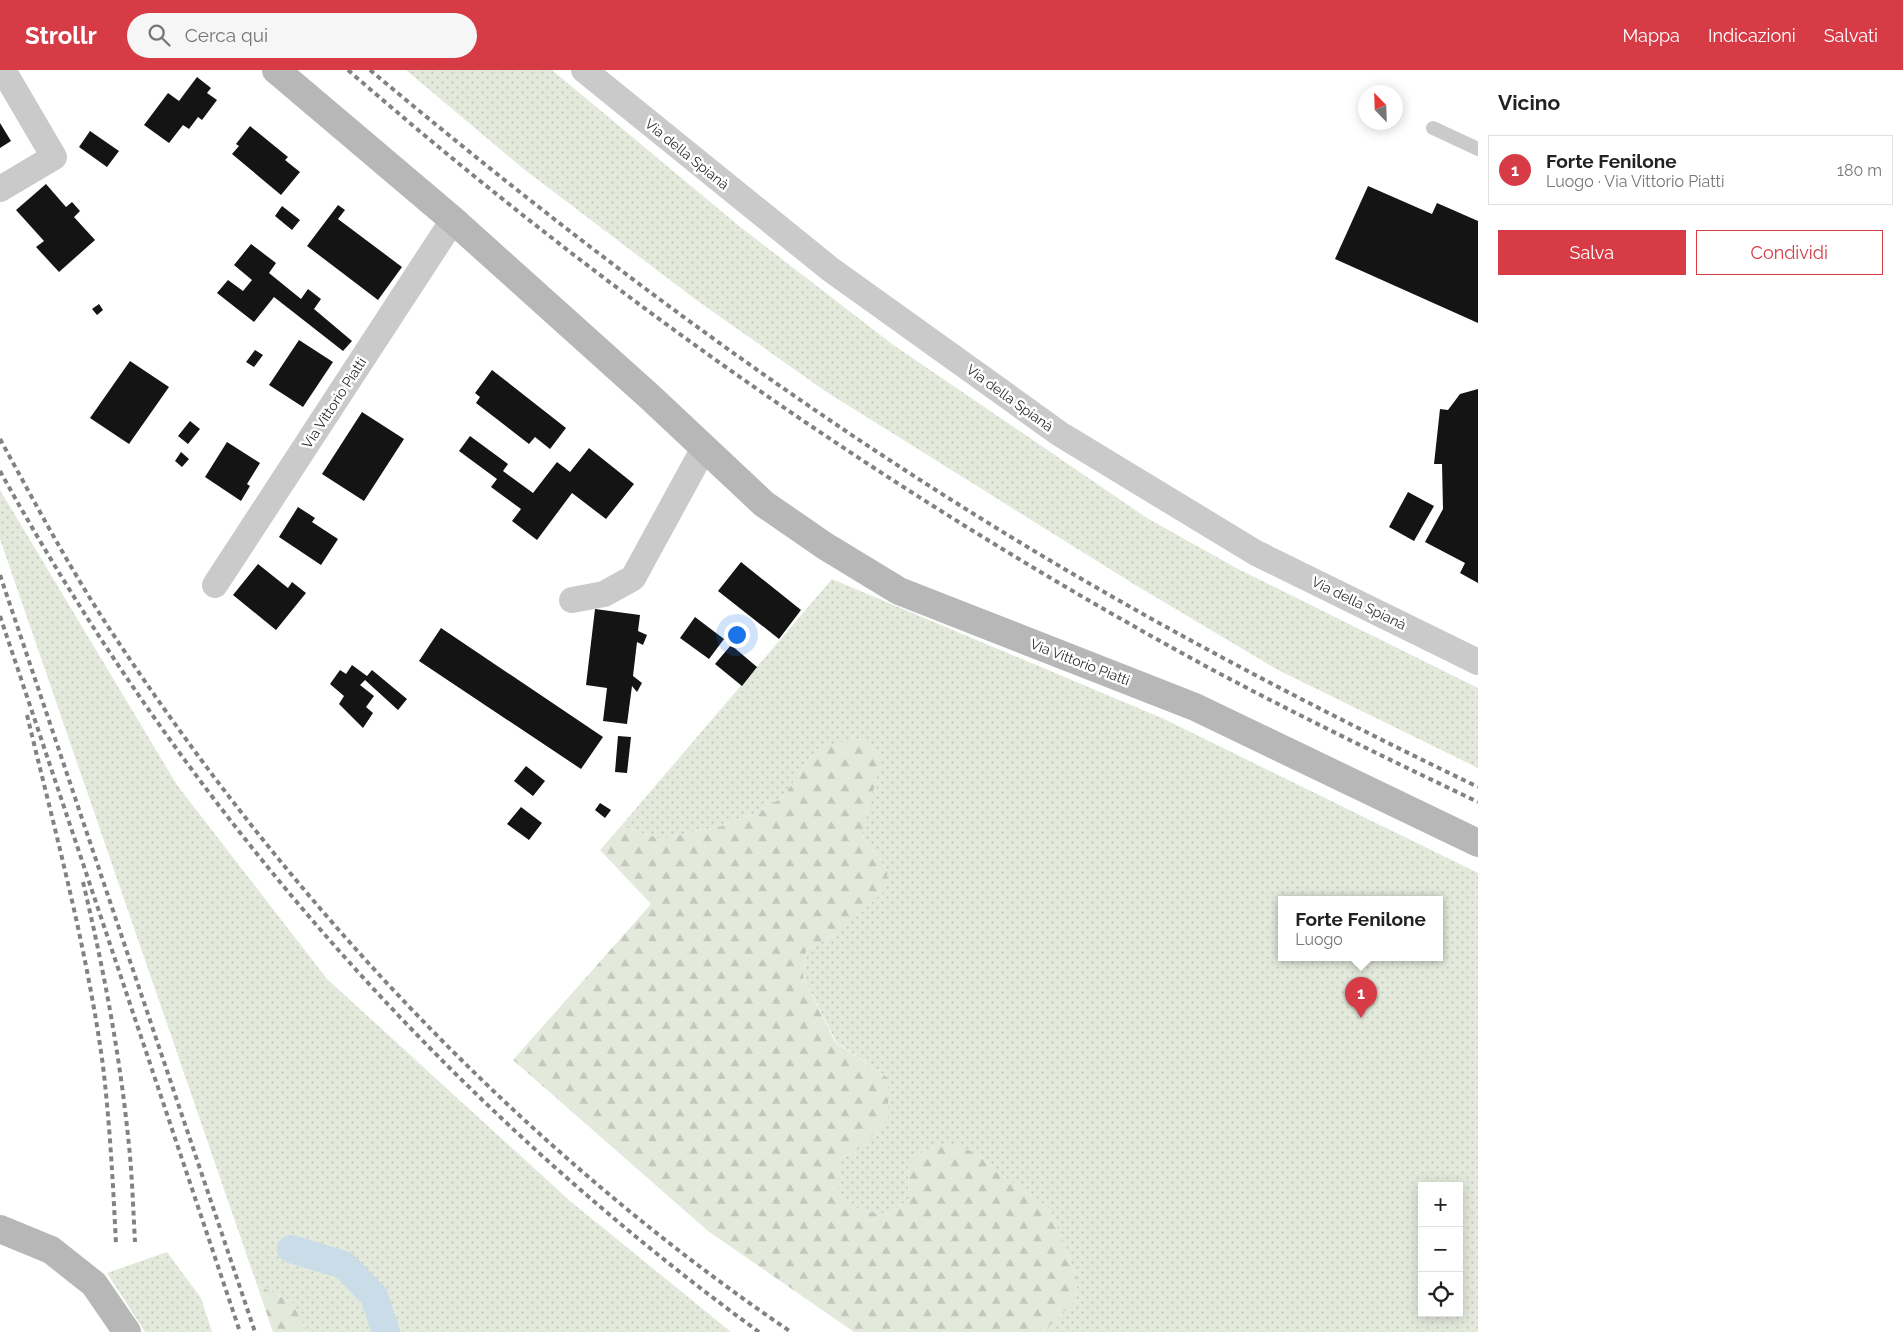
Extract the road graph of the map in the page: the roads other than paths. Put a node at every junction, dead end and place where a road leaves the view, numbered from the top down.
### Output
1 (3, 70) edge
2 (276, 70) edge
3 (584, 70) edge
4 (1433, 128) dead end
5 (1478, 149) edge
6 (0, 189) edge
7 (453, 220) junction
8 (704, 448) junction
9 (215, 585) dead end
10 (572, 600) dead end
11 (1478, 662) edge
12 (1478, 843) edge
13 (0, 1229) edge
14 (128, 1332) edge

1 - 6 street
2 - 7 street, Via Vittorio Piatti
3 - 11 street, Via della Spianà
4 - 5 lane
7 - 8 street, Via Vittorio Piatti
7 - 9 street, Via Vittorio Piatti
8 - 10 street
8 - 12 street, Via Vittorio Piatti
13 - 14 street

